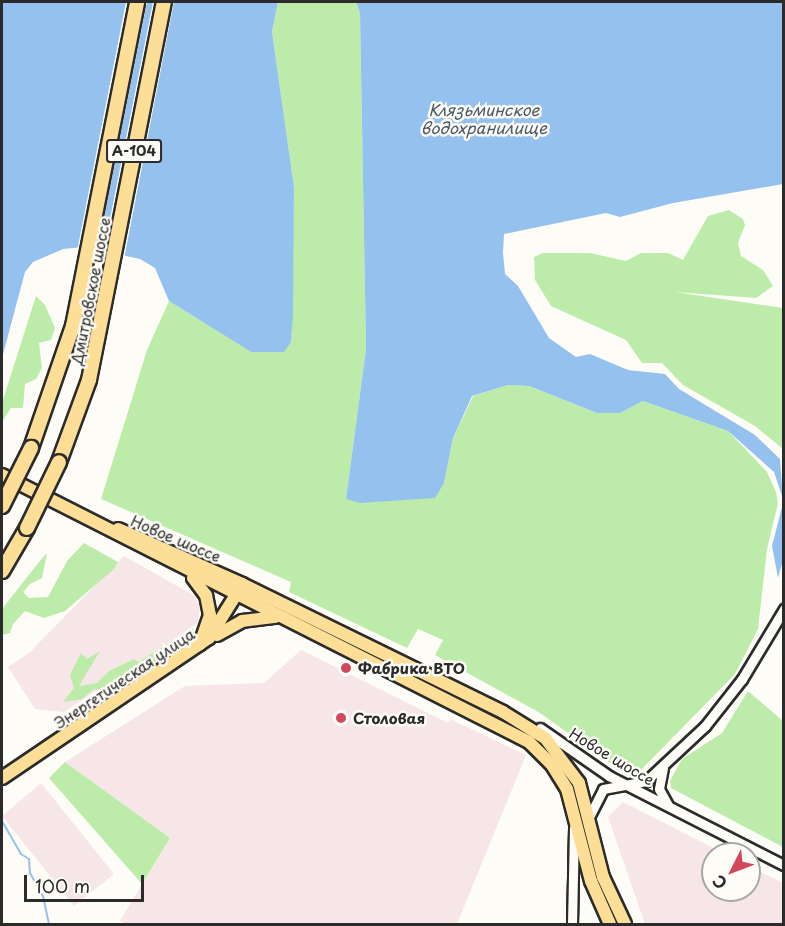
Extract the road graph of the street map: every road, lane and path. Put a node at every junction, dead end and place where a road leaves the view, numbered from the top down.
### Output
1 (137, 2) edge
2 (164, 2) edge
3 (2, 475) edge
4 (2, 506) edge
5 (78, 513) junction
6 (184, 570) junction
7 (2, 571) edge
8 (242, 584) junction
9 (236, 596) junction
10 (783, 609) edge
11 (280, 618) junction
12 (198, 647) junction
13 (503, 712) junction
14 (665, 764) junction
15 (2, 778) edge
16 (642, 783) junction
17 (625, 784) junction
18 (643, 793) junction
19 (670, 807) junction
20 (574, 811) junction
21 (590, 815) junction
22 (783, 865) edge
23 (572, 924) edge
24 (610, 924) edge
25 (625, 924) edge

1 - 4 highway, Дмитровское шоссе / А-104, bridge
2 - 7 highway, Дмитровское шоссе / А-104, bridge
3 - 5 main road
5 - 6 main road, Новое шоссе
5 - 8 main road, Новое шоссе
6 - 9 main road, Новое шоссе
6 - 12 main road
8 - 9 main road, Энергетическая улица
8 - 13 main road, Новое шоссе
9 - 11 main road, Новое шоссе
9 - 12 main road, Энергетическая улица
10 - 14 street
11 - 12 main road
11 - 20 main road, Новое шоссе
12 - 15 main road, Энергетическая улица
13 - 17 street, Новое шоссе
13 - 21 main road
14 - 16 street
14 - 19 street
16 - 17 street
16 - 18 street
17 - 18 street, Новое шоссе
17 - 21 street
18 - 19 street, Новое шоссе
19 - 22 street, Новое шоссе
20 - 23 street
20 - 24 main road, Новое шоссе
21 - 25 main road

